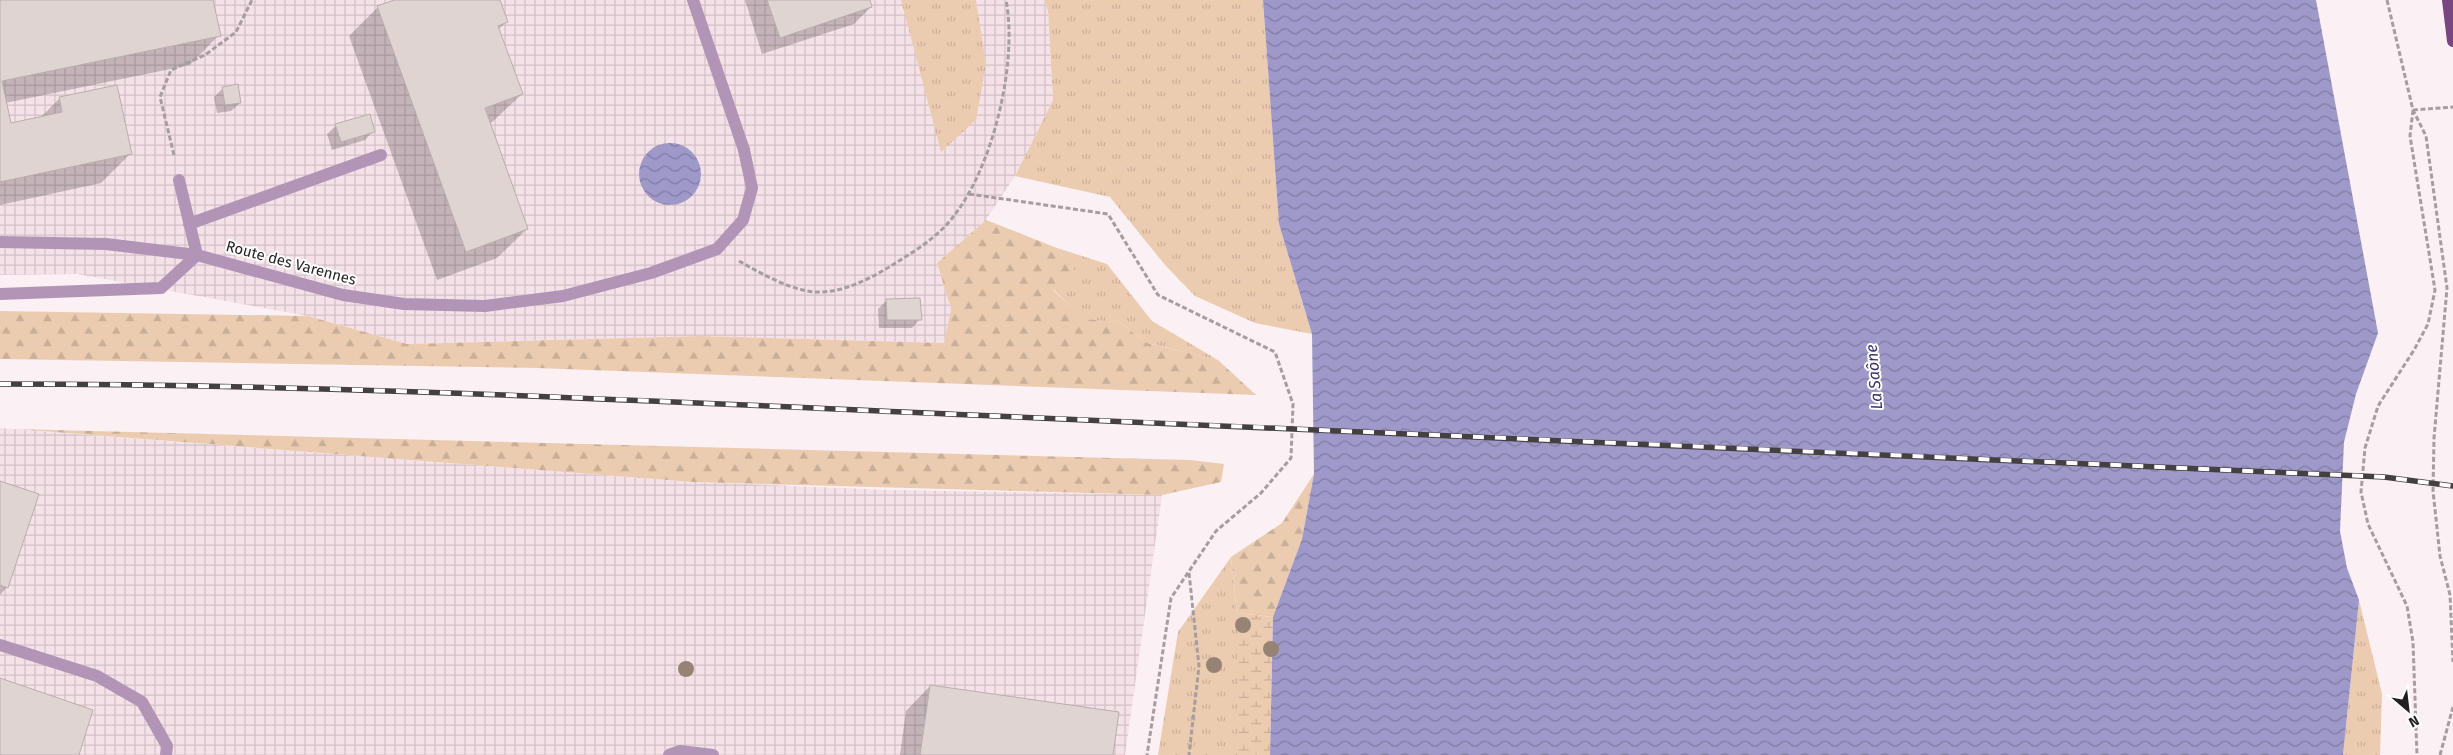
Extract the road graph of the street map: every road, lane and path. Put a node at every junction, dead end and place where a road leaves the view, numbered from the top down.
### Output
1 (252, 0) edge
2 (693, 0) edge
3 (1006, 0) edge
4 (2387, 0) edge
5 (2448, 0) edge
6 (2453, 41) edge
7 (2453, 107) edge
8 (2413, 110) junction
9 (382, 155) dead end
10 (180, 180) joint
11 (970, 194) junction
12 (189, 224) junction
13 (0, 242) edge
14 (717, 249) junction
15 (196, 255) junction
16 (0, 294) edge
17 (1189, 572) junction
18 (0, 645) edge
19 (2453, 662) edge
20 (2453, 707) edge
21 (166, 755) edge
22 (669, 755) edge
23 (713, 755) edge
24 (1147, 755) edge
25 (1189, 755) edge
26 (2417, 755) edge
27 (2440, 755) edge

1 - 10 path
2 - 14 street
3 - 11 path
4 - 8 path
5 - 6 main road
7 - 8 path
8 - 19 path
8 - 26 path
9 - 12 street
10 - 12 street
11 - 14 path
11 - 17 path
12 - 15 street
13 - 15 street, Route des Varennes
14 - 15 street, Route des Varennes
15 - 16 street
17 - 24 path
17 - 25 path
18 - 21 street
20 - 27 path
22 - 23 street

